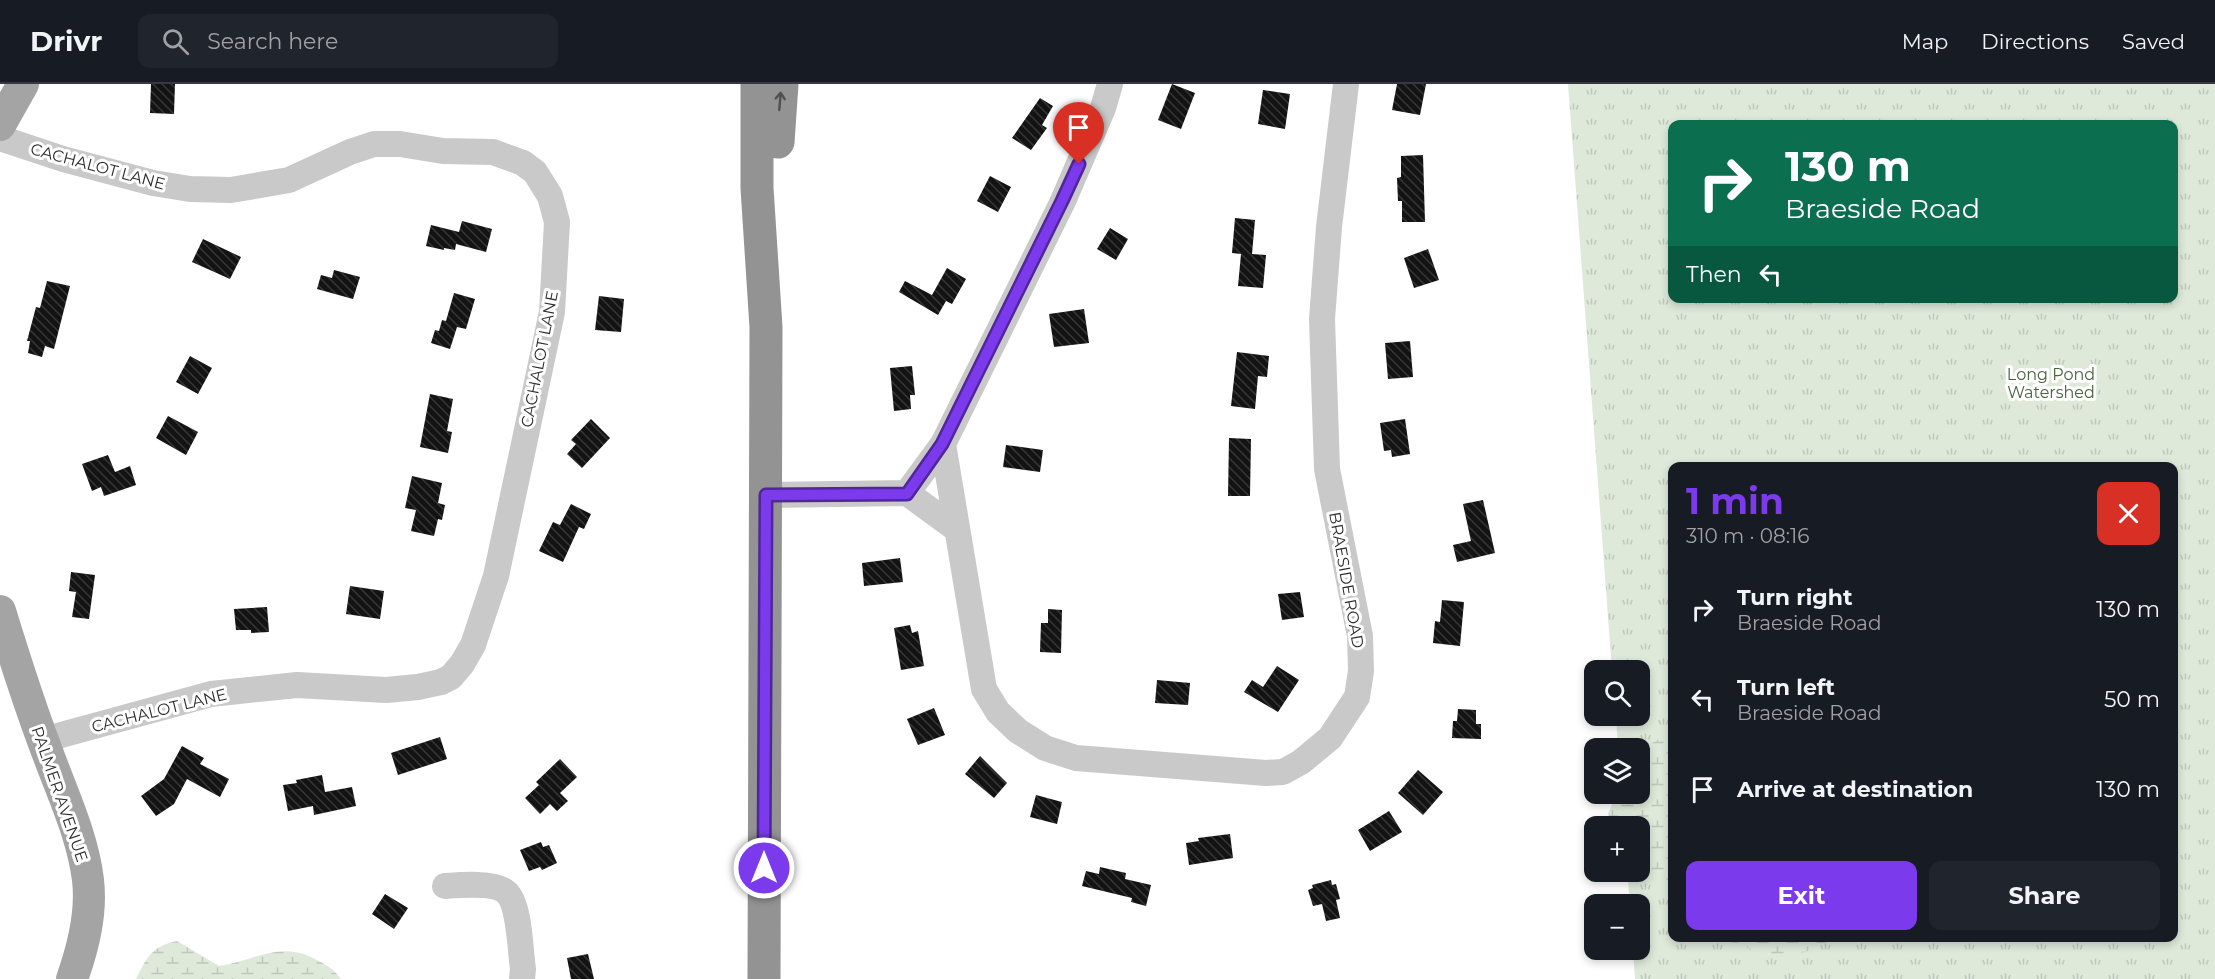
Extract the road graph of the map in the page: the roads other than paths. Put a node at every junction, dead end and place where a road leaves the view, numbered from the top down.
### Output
1 (23, 84) edge
2 (757, 84) edge
3 (782, 84) edge
4 (1110, 84) edge
5 (1346, 84) edge
6 (0, 125) edge
7 (0, 138) edge
8 (766, 327) junction
9 (942, 444) junction
10 (907, 494) junction
11 (766, 495) junction
12 (956, 528) junction
13 (0, 611) edge
14 (43, 740) junction
15 (445, 886) dead end
16 (72, 979) edge
17 (522, 979) edge
18 (764, 979) edge

1 - 6 main road
2 - 8 highway
8 -> 3 highway
4 - 9 street
5 - 12 street, BRAESIDE ROAD
7 - 14 street, CACHALOT LANE
8 - 11 highway
9 - 10 street
9 - 12 street, BRAESIDE ROAD
10 - 11 street
10 - 12 street
11 - 18 highway
13 - 14 main road, PALMER AVENUE
14 - 16 main road, PALMER AVENUE
15 - 17 street

